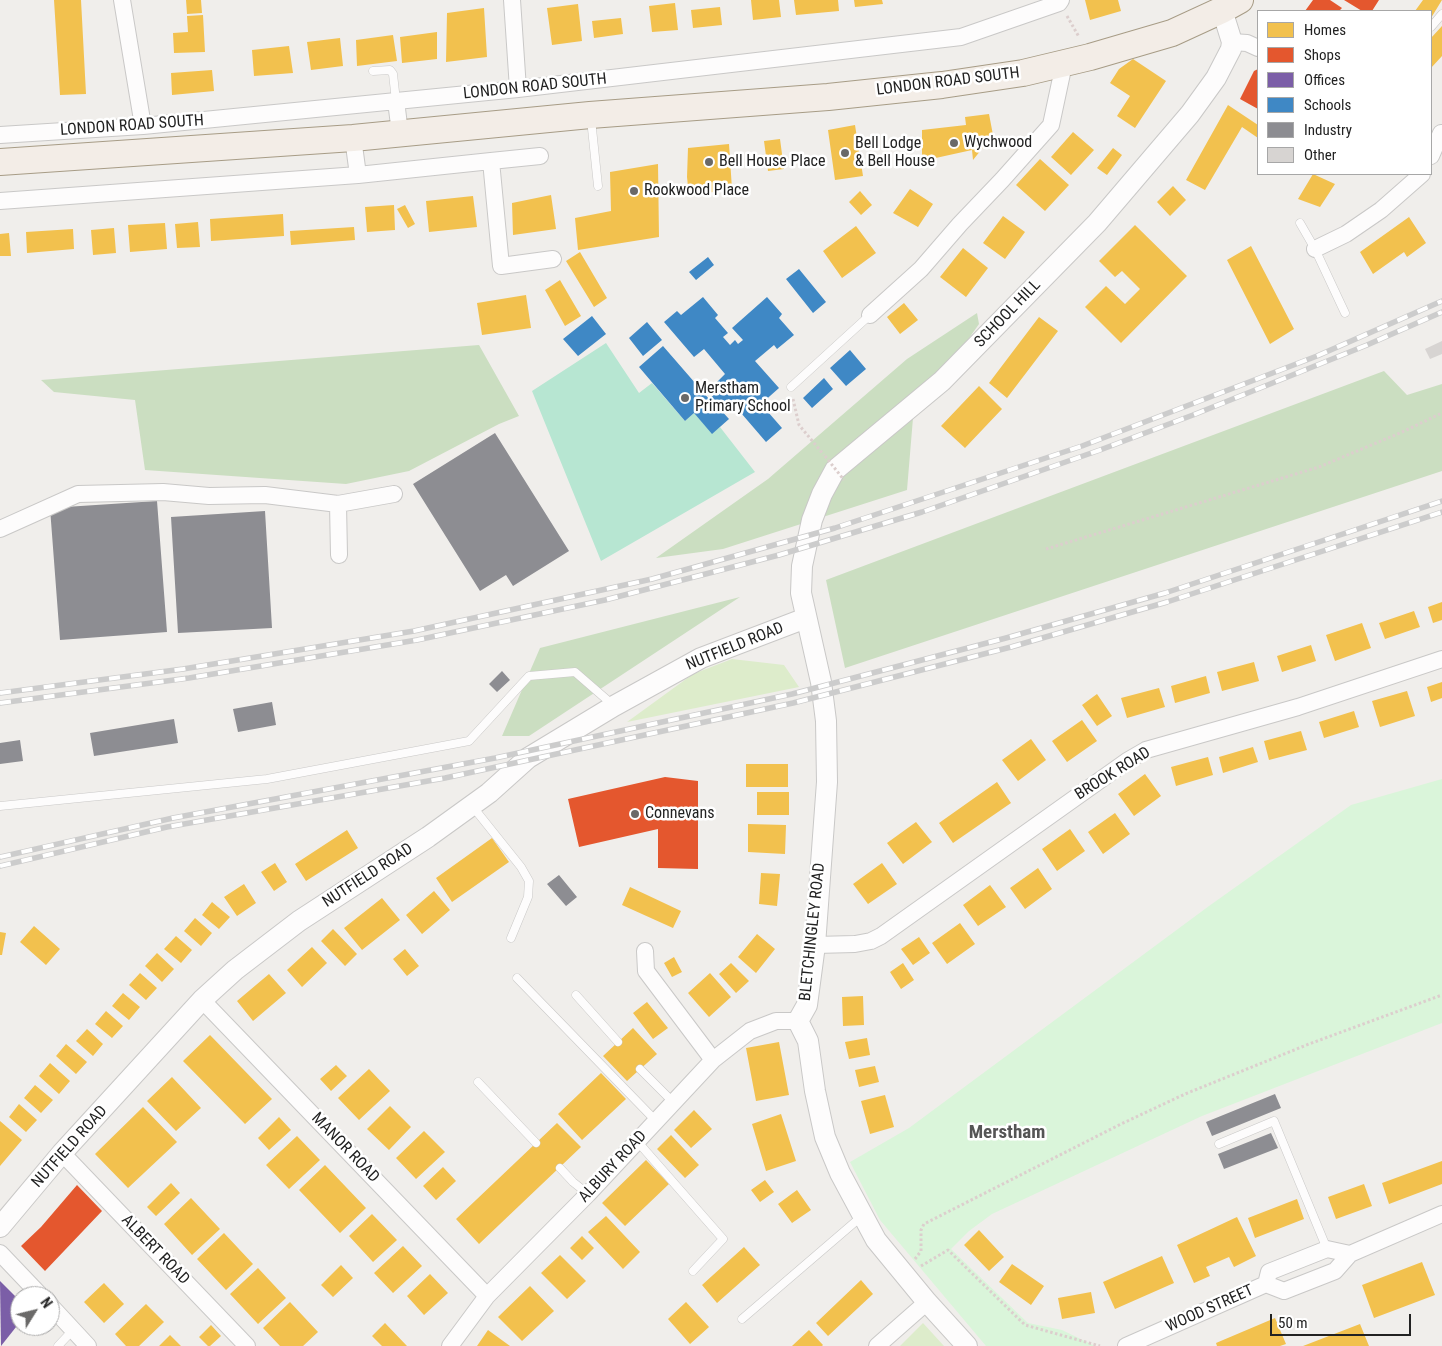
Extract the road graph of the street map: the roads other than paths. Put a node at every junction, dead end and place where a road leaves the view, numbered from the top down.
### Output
1 (122, 0) edge
2 (512, 0) edge
3 (1060, 2) edge
4 (1231, 5) edge
5 (1442, 14) edge
6 (1432, 26) edge
7 (1232, 42) junction
8 (1257, 48) edge
9 (1064, 64) junction
10 (373, 71) dead end
11 (518, 89) junction
12 (396, 101) junction
13 (590, 114) junction
14 (143, 126) junction
15 (400, 133) junction
16 (1442, 133) edge
17 (0, 135) edge
18 (353, 138) junction
19 (1432, 154) edge
20 (540, 156) dead end
21 (490, 161) junction
22 (0, 162) edge
23 (358, 174) junction
24 (1421, 175) edge
25 (598, 186) dead end
26 (0, 201) edge
27 (1300, 223) dead end
28 (1315, 249) junction
29 (552, 259) dead end
30 (1345, 313) dead end
31 (870, 315) joint
32 (791, 387) road end
33 (394, 494) dead end
34 (338, 504) junction
35 (0, 529) edge
36 (339, 555) dead end
37 (806, 618) junction
38 (1442, 659) edge
39 (614, 706) junction
40 (472, 805) junction
41 (0, 806) edge
42 (511, 938) dead end
43 (815, 945) junction
44 (645, 951) dead end
45 (517, 978) dead end
46 (576, 995) dead end
47 (202, 1000) junction
48 (798, 1021) junction
49 (618, 1042) dead end
50 (713, 1060) junction
51 (640, 1069) dead end
52 (478, 1082) dead end
53 (674, 1103) junction
54 (656, 1121) junction
55 (637, 1141) junction
56 (536, 1143) dead end
57 (1219, 1144) dead end
58 (62, 1153) junction
59 (560, 1168) dead end
60 (588, 1194) junction
61 (1442, 1214) edge
62 (862, 1216) junction
63 (2, 1220) edge
64 (1327, 1249) junction
65 (0, 1253) edge
66 (1350, 1254) junction
67 (693, 1270) dead end
68 (1266, 1284) junction
69 (31, 1286) edge
70 (488, 1296) junction
71 (927, 1302) junction
72 (60, 1316) edge
73 (742, 1319) dead end
74 (73, 1330) junction
75 (58, 1346) edge
76 (88, 1346) edge
77 (247, 1346) edge
78 (450, 1346) edge
79 (877, 1346) edge
80 (967, 1346) edge
81 (1126, 1346) edge

1 - 14 street
2 - 11 street
3 - 11 street, LONDON ROAD SOUTH
4 - 7 street
4 - 9 main road, LONDON ROAD SOUTH
5 - 6 lane
7 - 8 street
7 - 37 street, SCHOOL HILL
9 - 13 main road, LONDON ROAD SOUTH
9 - 31 street
10 - 12 lane
11 - 12 street, LONDON ROAD SOUTH
12 - 14 street, LONDON ROAD SOUTH
12 - 15 street
13 - 15 main road, LONDON ROAD SOUTH
13 - 25 lane
14 - 17 street, LONDON ROAD SOUTH
15 - 18 main road, LONDON ROAD SOUTH
16 - 19 street
18 - 22 main road, LONDON ROAD SOUTH
18 - 23 street
20 - 21 street
21 - 23 street
21 - 29 street
23 - 26 street
24 - 28 street
27 - 28 lane
28 - 30 lane
31 - 32 lane
33 - 34 street
34 - 35 street
34 - 36 street
37 - 39 street, NUTFIELD ROAD
37 - 43 street, BLETCHINGLEY ROAD
38 - 43 street, BROOK ROAD
39 - 40 street, NUTFIELD ROAD
39 - 41 lane
40 - 42 lane
40 - 47 street, NUTFIELD ROAD
43 - 48 street, BLETCHINGLEY ROAD
44 - 50 street
45 - 54 lane
46 - 49 lane
47 - 58 street, NUTFIELD ROAD
47 - 70 street, MANOR ROAD
48 - 50 street, ALBURY ROAD
48 - 62 street, BLETCHINGLEY ROAD
50 - 53 street, ALBURY ROAD
51 - 53 lane
52 - 56 lane
53 - 54 street, ALBURY ROAD
54 - 55 street, ALBURY ROAD
55 - 60 street, ALBURY ROAD
55 - 67 lane
57 - 64 lane
58 - 63 street, NUTFIELD ROAD
58 - 77 street, ALBERT ROAD
59 - 60 lane
60 - 70 street, ALBURY ROAD
61 - 66 street, WOOD STREET
62 - 71 street, BLETCHINGLEY ROAD
62 - 73 lane
64 - 66 street
64 - 68 street, WOOD STREET
65 - 69 street
66 - 68 street, WOOD STREET
68 - 81 street, WOOD STREET
70 - 78 street, ALBURY ROAD
71 - 79 street
71 - 80 street, BLETCHINGLEY ROAD
72 - 74 street
74 - 75 lane
74 - 76 street

